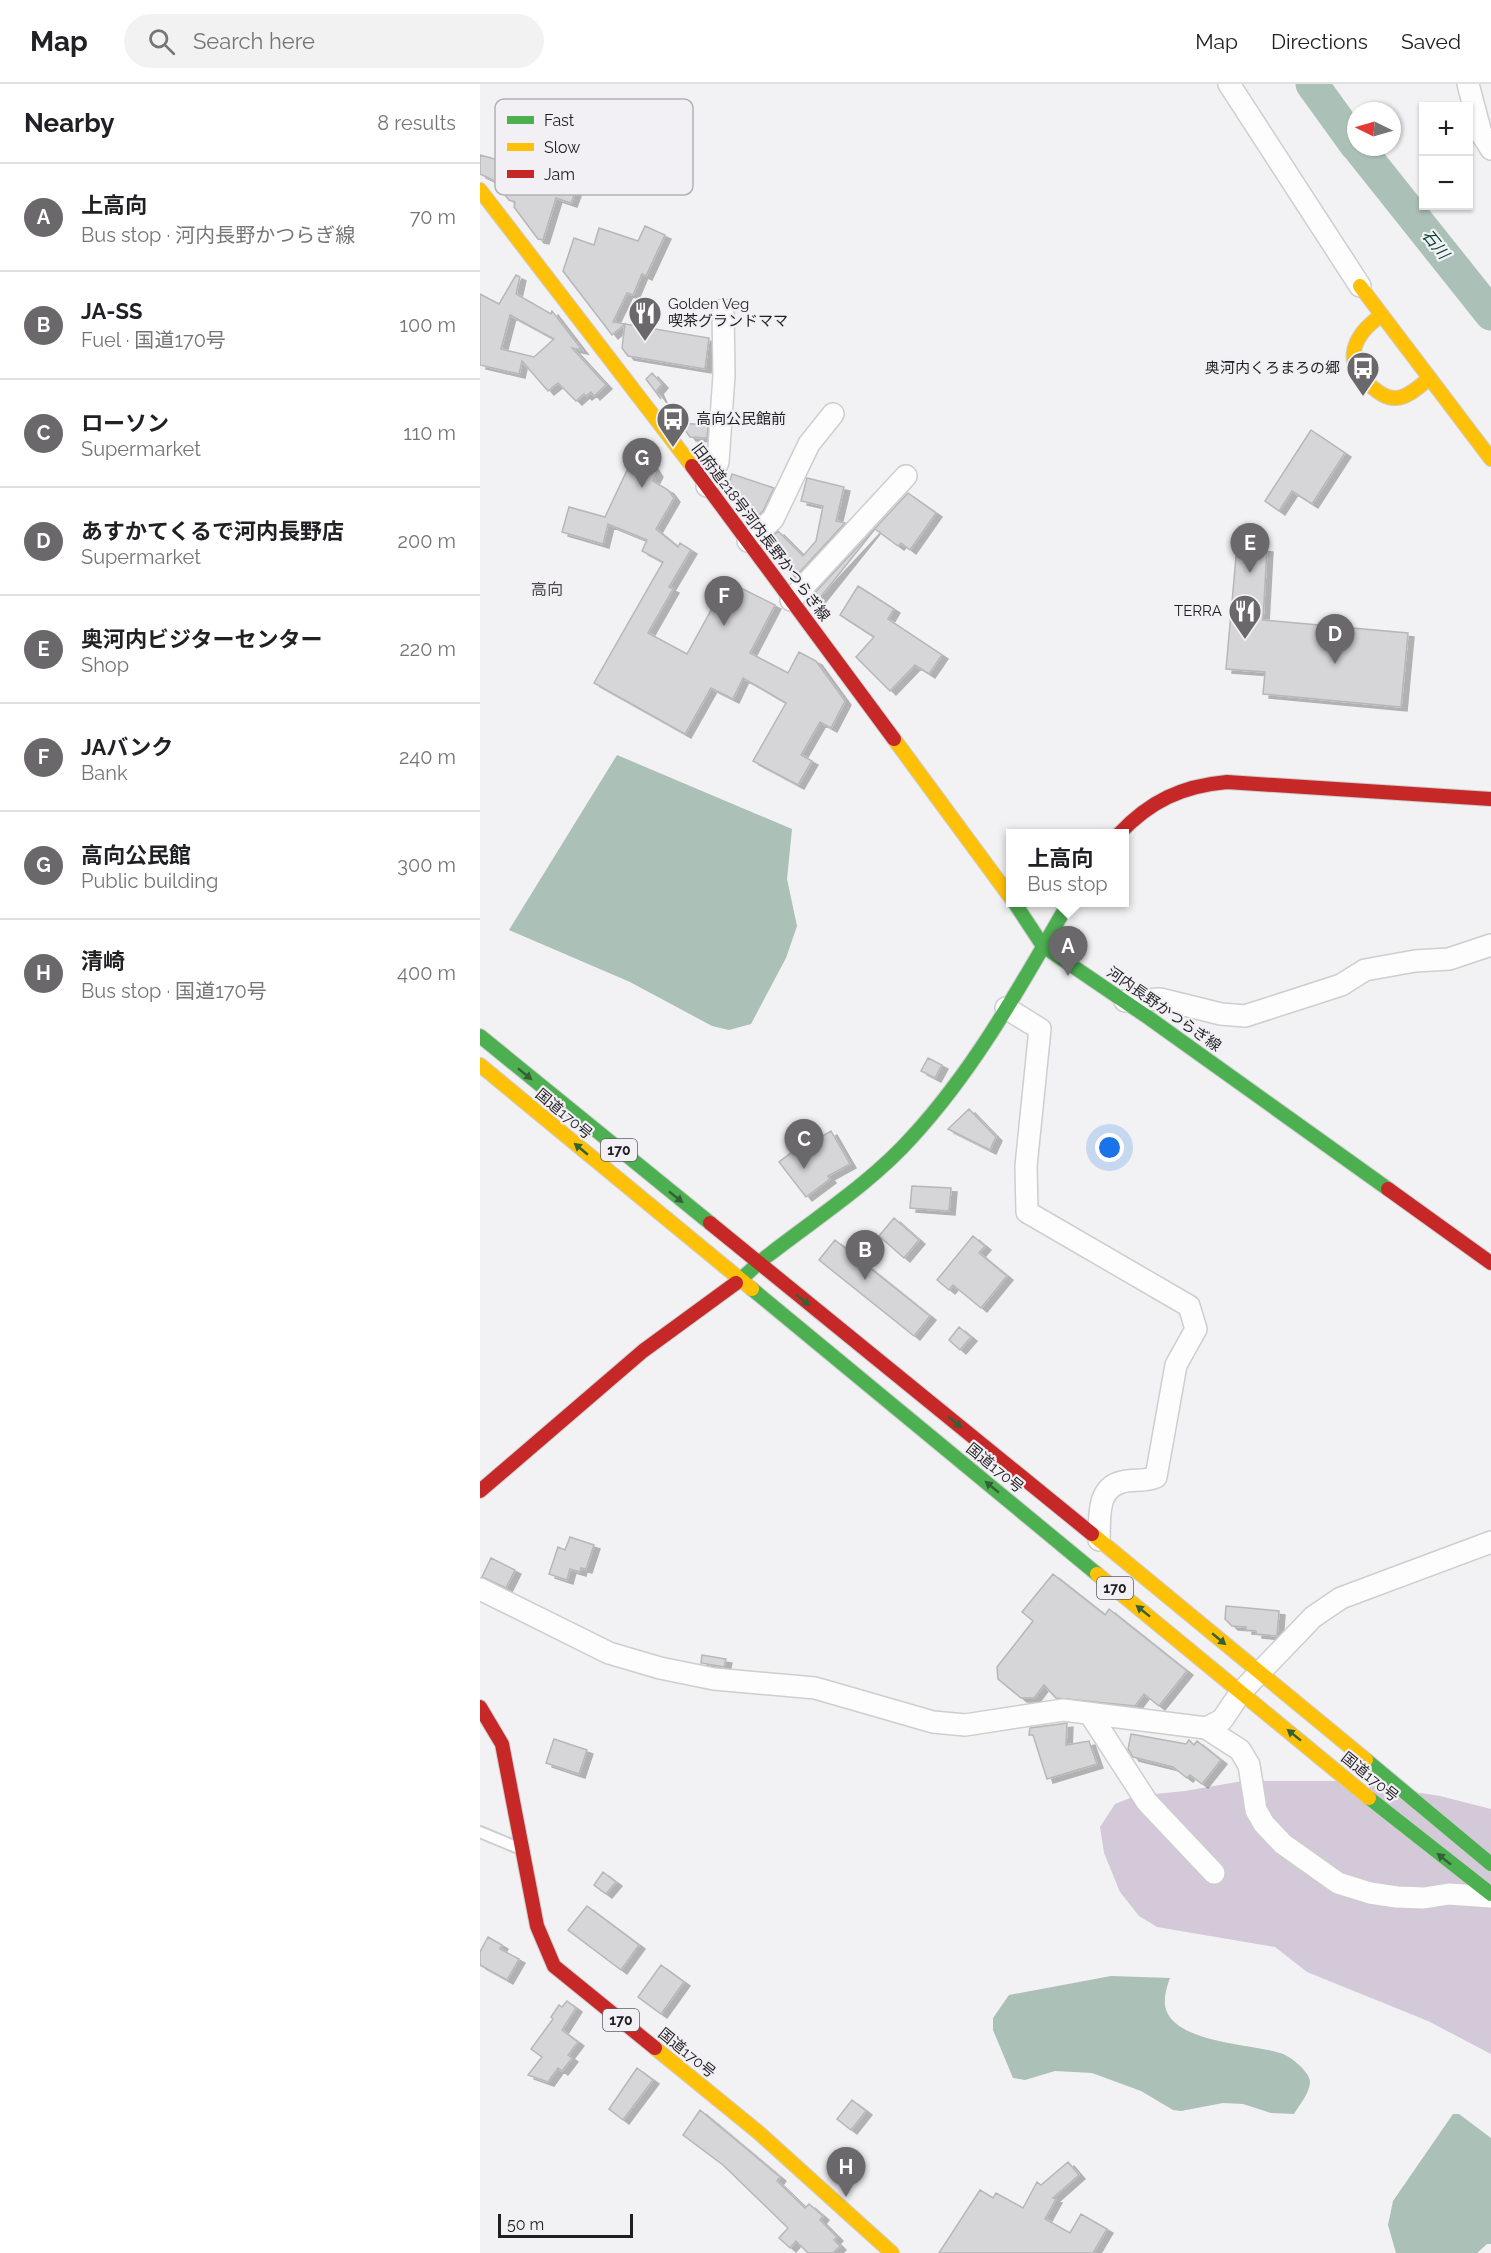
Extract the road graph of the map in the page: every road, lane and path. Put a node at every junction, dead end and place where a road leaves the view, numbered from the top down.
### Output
1 (1229, 84) edge
2 (1468, 84) edge
3 (1491, 149) edge
4 (480, 190) edge
5 (1360, 286) joint
6 (723, 310) dead end
7 (1382, 315) junction
8 (1429, 379) junction
9 (833, 414) dead end
10 (1491, 459) edge
11 (906, 476) dead end
12 (706, 486) junction
13 (748, 541) junction
14 (791, 600) junction
15 (1491, 800) edge
16 (1123, 829) edge
17 (1006, 891) edge
18 (1017, 907) edge
19 (1067, 907) edge
20 (1491, 945) edge
21 (1043, 946) junction
22 (1125, 1001) junction
23 (1006, 1008) junction
24 (480, 1036) edge
25 (480, 1065) edge
26 (758, 1263) junction
27 (1491, 1263) edge
28 (739, 1281) junction
29 (480, 1491) edge
30 (1099, 1540) junction
31 (1491, 1542) edge
32 (480, 1589) edge
33 (1261, 1674) junction
34 (1241, 1692) junction
35 (480, 1707) edge
36 (1090, 1714) junction
37 (1206, 1728) junction
38 (480, 1832) edge
39 (522, 1849) junction
40 (1491, 1864) edge
41 (1214, 1874) dead end
42 (1491, 1895) edge
43 (892, 2253) edge

1 - 5 street
2 - 3 street
4 - 12 main road, 旧府道218号河内長野かつらぎ線
5 - 7 main road
6 - 12 street
7 - 8 main road
7 - 8 main road
8 - 10 main road
9 - 13 street
11 - 14 street
12 - 13 main road, 旧府道218号河内長野かつらぎ線
13 - 14 main road, 旧府道218号河内長野かつらぎ線
14 - 17 main road, 旧府道218号河内長野かつらぎ線
15 - 16 main road
18 - 21 main road
19 - 21 main road
20 - 22 street
21 - 22 main road, 河内長野かつらぎ線
21 - 23 main road
22 - 27 main road, 河内長野かつらぎ線
23 - 26 main road
23 - 30 street
24 -> 26 main road, 国道170号 / 170
28 -> 25 main road, 国道170号 / 170
26 - 28 main road
26 -> 30 main road, 国道170号 / 170
28 - 29 main road
34 -> 28 main road, 国道170号 / 170
30 -> 33 main road, 国道170号 / 170
31 - 33 street
32 - 36 street
33 - 34 street
33 - 40 main road, 国道170号 / 170
34 - 37 street
42 -> 34 main road, 国道170号 / 170
35 - 39 main road, 国道170号 / 170
36 - 37 street
36 - 41 street
37 - 42 street
38 - 39 lane
39 - 43 main road, 国道170号 / 170

